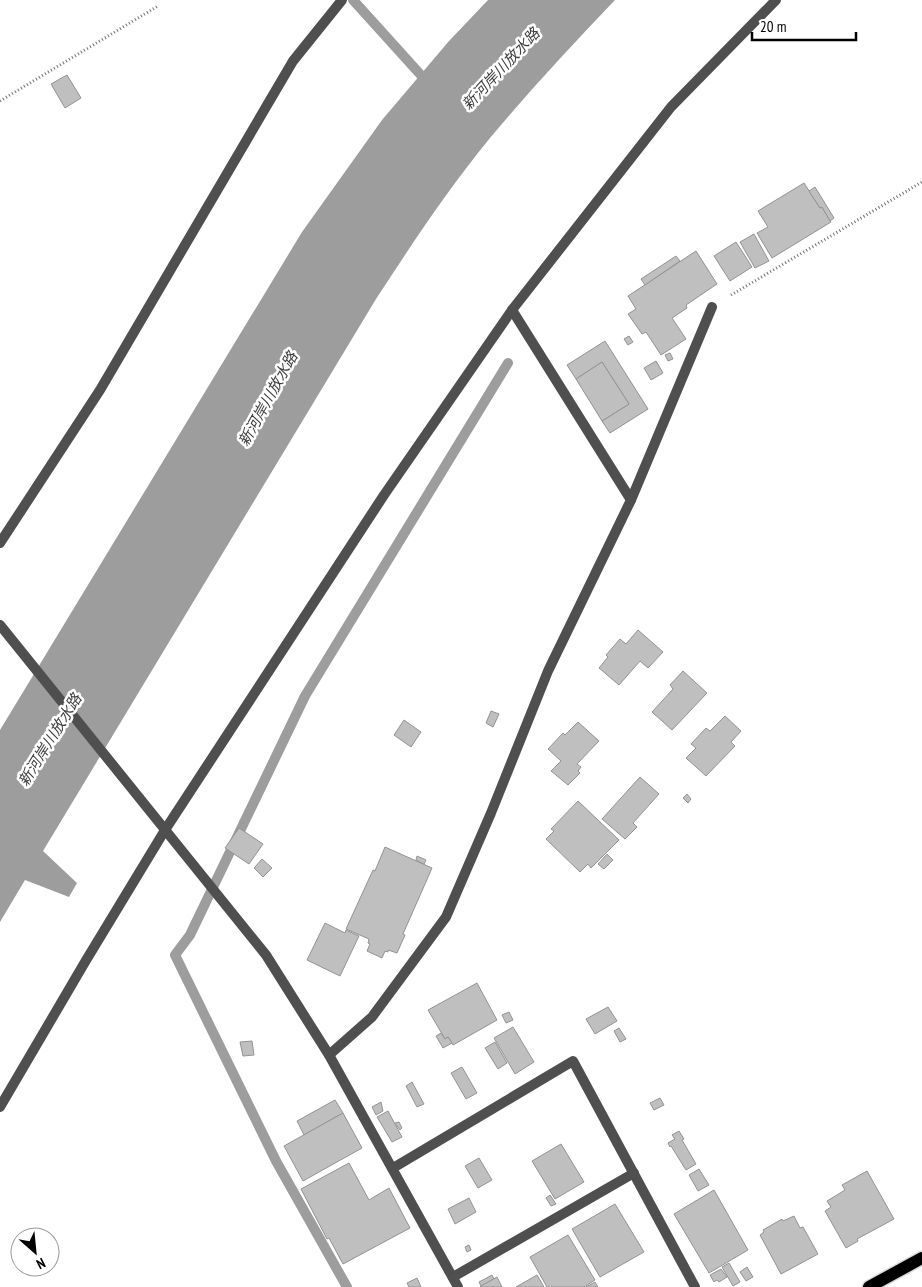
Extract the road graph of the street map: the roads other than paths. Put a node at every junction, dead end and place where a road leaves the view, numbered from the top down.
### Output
1 (342, 0) edge
2 (776, 0) edge
3 (712, 307) road end
4 (512, 310) junction
5 (631, 500) junction
6 (0, 544) edge
7 (0, 625) edge
8 (165, 830) junction
9 (329, 1055) junction
10 (0, 1107) edge
11 (393, 1168) junction
12 (634, 1173) junction
13 (922, 1258) edge
14 (452, 1277) junction
15 (458, 1287) edge
16 (696, 1287) edge
17 (868, 1287) edge

1 - 6 street
2 - 4 street
3 - 5 street
4 - 5 street
4 - 8 street
5 - 9 street
7 - 8 street
8 - 9 street
8 - 10 street
9 - 11 street
11 - 12 street
11 - 14 street
12 - 14 street
12 - 16 street
13 - 17 main road
14 - 15 street

